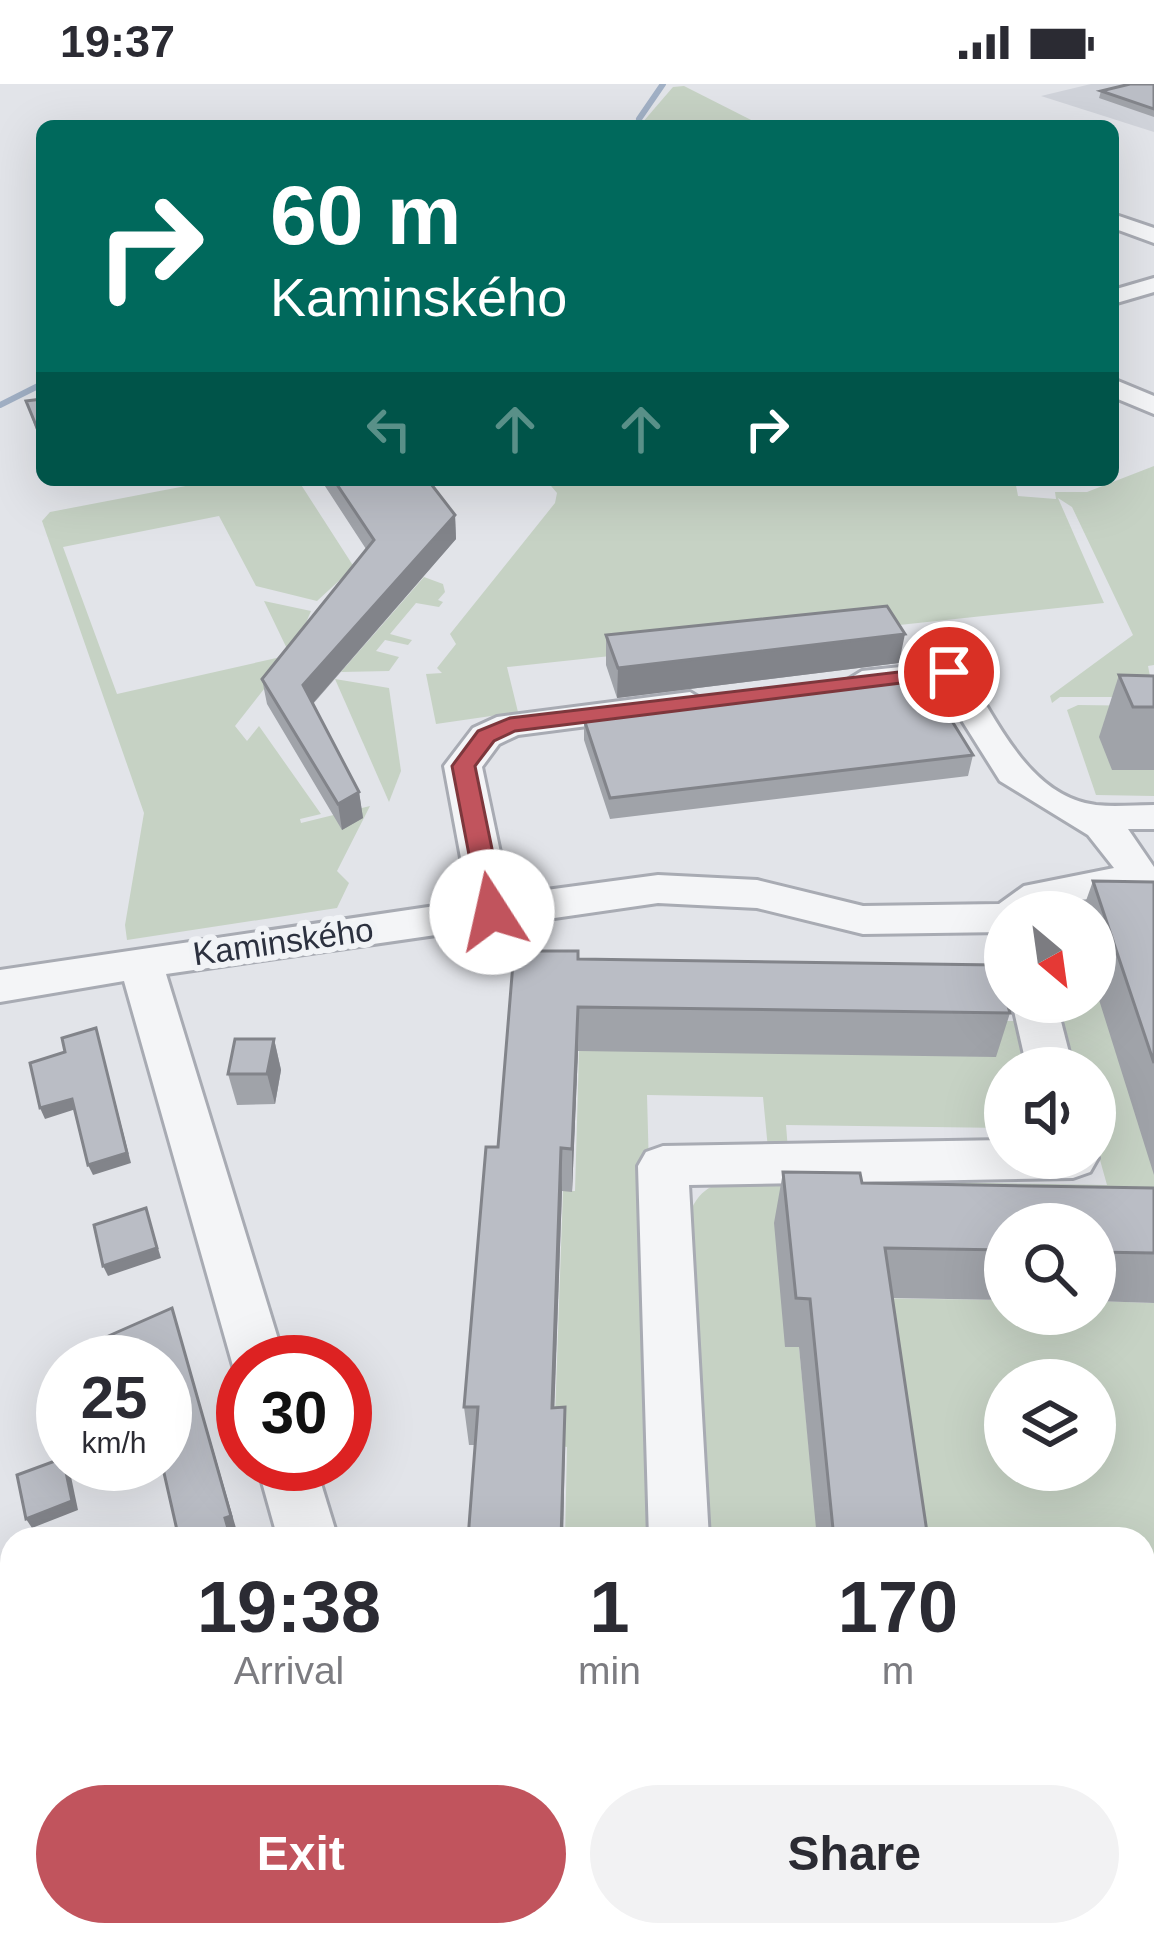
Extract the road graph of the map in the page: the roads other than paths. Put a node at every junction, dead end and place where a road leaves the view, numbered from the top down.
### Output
1 (1119, 222) edge
2 (1154, 236) edge
3 (1154, 285) edge
4 (1119, 295) edge
5 (1119, 390) edge
6 (1154, 406) edge
7 (834, 686) edge
8 (718, 700) edge
9 (1095, 817) junction
10 (1154, 817) edge
11 (1148, 881) edge
12 (1051, 891) edge
13 (492, 912) junction
14 (984, 918) edge
15 (141, 962) junction
16 (0, 986) edge
17 (984, 1160) edge
18 (249, 1335) edge
19 (294, 1491) edge
20 (304, 1527) edge
21 (678, 1527) edge

1 - 2 street
3 - 4 street
5 - 6 street
7 - 9 street
8 - 13 street
9 - 10 street
9 - 11 street
11 - 12 street
13 - 14 street, Kaminského
13 - 15 street, Kaminského
15 - 16 street, Kaminského
15 - 18 street
17 - 21 street
19 - 20 street

